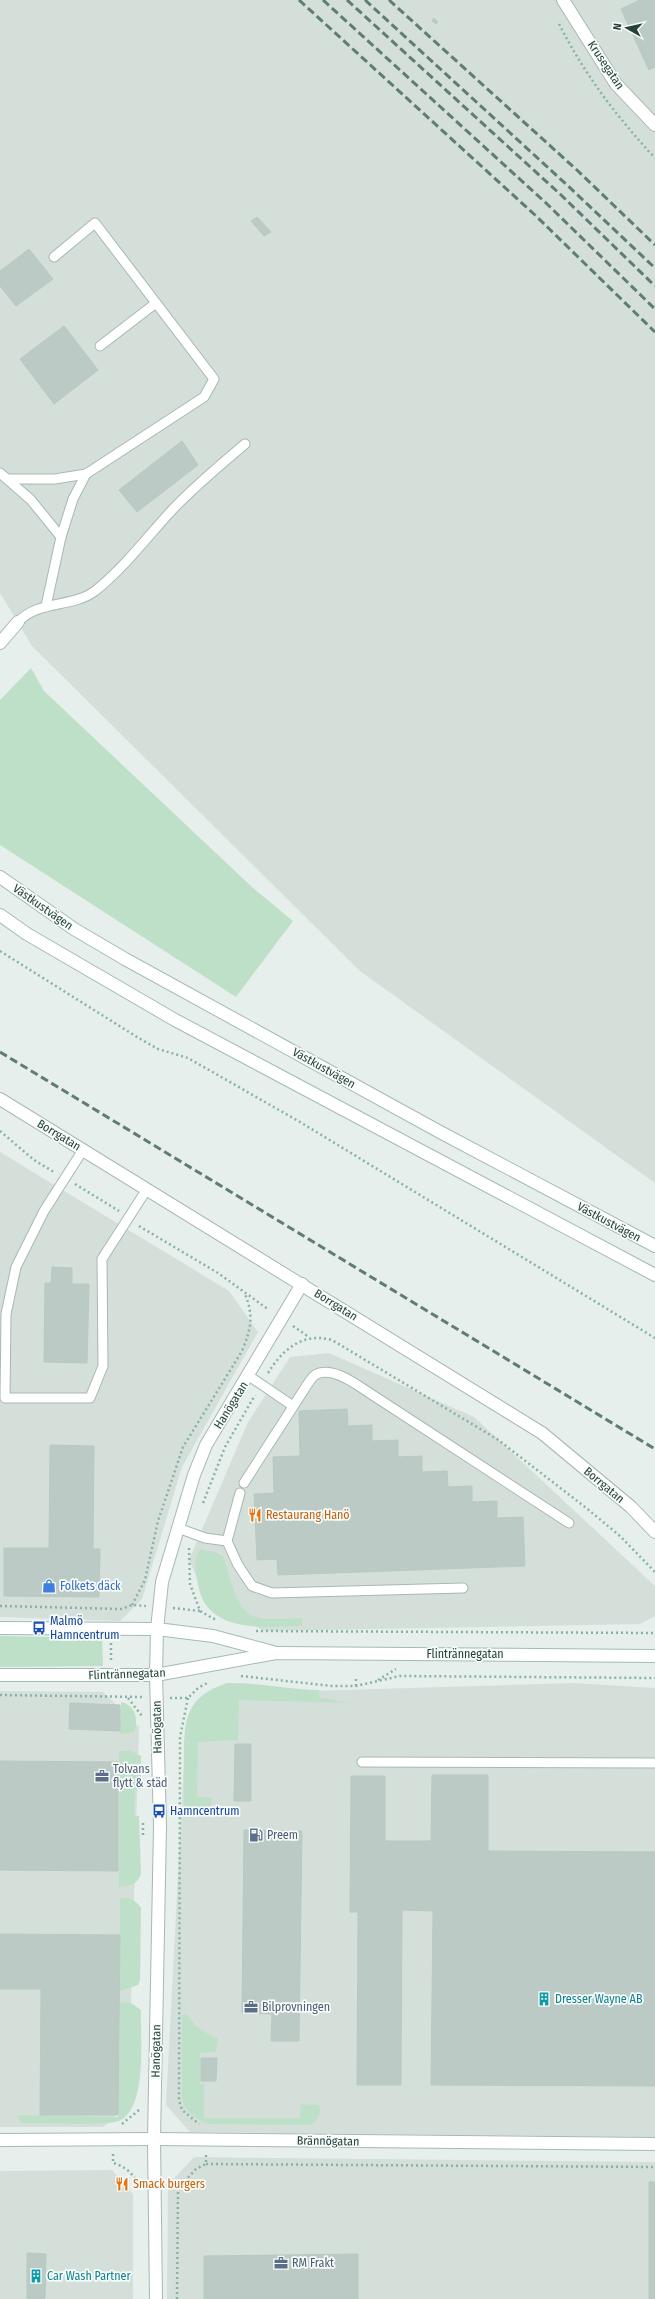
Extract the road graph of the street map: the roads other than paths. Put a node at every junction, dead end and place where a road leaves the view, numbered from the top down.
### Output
1 (563, 0) edge
2 (655, 126) edge
3 (54, 257) dead end
4 (156, 302) junction
5 (100, 346) dead end
6 (245, 444) dead end
7 (0, 473) edge
8 (86, 474) junction
9 (9, 480) junction
10 (62, 537) junction
11 (46, 606) junction
12 (18, 622) joint
13 (0, 643) edge
14 (0, 877) edge
15 (0, 915) edge
16 (0, 1099) edge
17 (83, 1150) junction
18 (147, 1189) junction
19 (655, 1246) edge
20 (655, 1275) edge
21 (302, 1284) junction
22 (249, 1376) junction
23 (293, 1406) junction
24 (244, 1484) dead end
25 (240, 1493) dead end
26 (569, 1523) dead end
27 (178, 1528) junction
28 (655, 1532) edge
29 (227, 1541) junction
30 (463, 1588) dead end
31 (0, 1628) edge
32 (157, 1629) junction
33 (276, 1653) junction
34 (655, 1656) edge
35 (0, 1676) edge
36 (156, 1676) junction
37 (362, 1762) dead end
38 (655, 1763) edge
39 (154, 2139) junction
40 (0, 2140) edge
41 (655, 2144) edge
42 (156, 2299) edge

1 - 2 street, Krusegatan
3 - 4 lane
4 - 5 lane
4 - 8 lane
6 - 11 lane
7 - 9 lane
8 - 9 lane
8 - 10 lane
9 - 10 lane
10 - 11 lane
11 - 12 lane
12 - 13 street
14 - 19 street, Västkustvägen
15 - 20 street, Västkustvägen
16 - 17 street, Borrgatan
17 - 18 street, Borrgatan
17 - 18 lane
18 - 21 street, Borrgatan
21 - 22 street, Hanögatan
21 - 28 street, Borrgatan
22 - 23 lane
22 - 27 street, Hanögatan
23 - 24 lane
23 - 26 lane
25 - 29 lane
27 - 29 lane
27 - 32 street, Hanögatan
29 - 30 lane
31 - 32 street, Flintrännegatan
32 - 33 street, Flintrännegatan
32 - 36 street, Hanögatan
33 - 34 street, Flintrännegatan
33 - 36 street, Flintrännegatan
35 - 36 street, Flintrännegatan
36 - 39 street, Hanögatan
37 - 38 lane
39 - 40 street, Brännögatan
39 - 41 street, Brännögatan
39 - 42 street, Hanögatan

